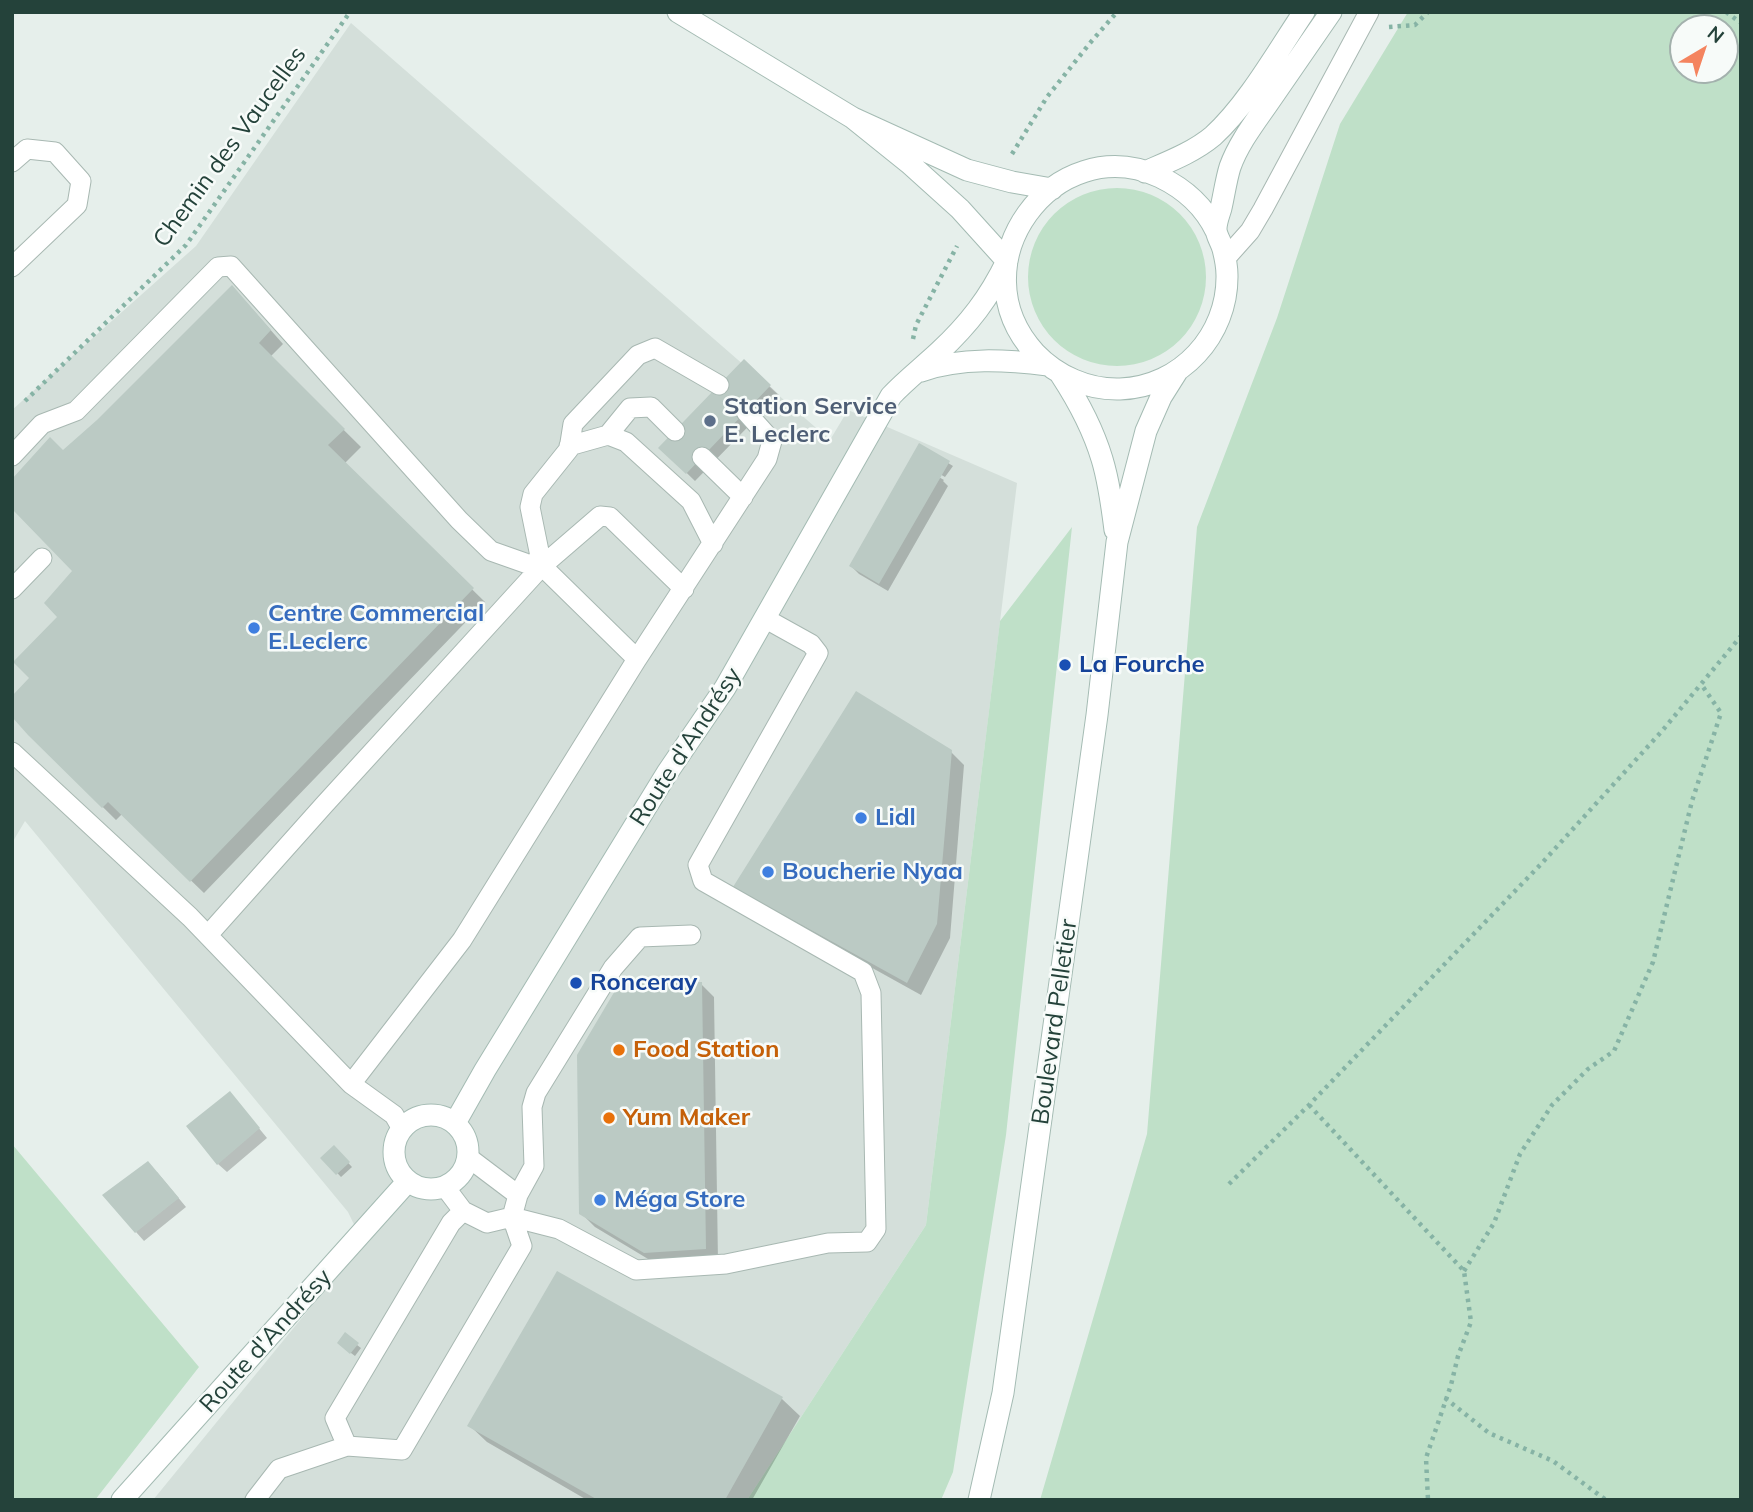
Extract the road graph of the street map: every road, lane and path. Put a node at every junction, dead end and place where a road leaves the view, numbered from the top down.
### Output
1 (350, 12) edge
2 (678, 12) edge
3 (1304, 12) edge
4 (1331, 12) edge
5 (1369, 12) edge
6 (1428, 12) edge
7 (1726, 12) edge
8 (1741, 23) edge
9 (1393, 28) dead end
10 (853, 118) junction
11 (12, 162) edge
12 (1145, 172) junction
13 (1052, 189) junction
14 (1216, 231) junction
15 (1225, 259) junction
16 (1007, 261) junction
17 (12, 267) edge
18 (1055, 370) junction
19 (1178, 370) junction
20 (916, 373) junction
21 (719, 385) dead end
22 (22, 404) dead end
23 (746, 412) dead end
24 (675, 430) dead end
25 (608, 435) junction
26 (569, 446) junction
27 (12, 456) edge
28 (702, 457) dead end
29 (744, 497) junction
30 (1117, 542) junction
31 (713, 544) junction
32 (42, 558) dead end
33 (542, 566) junction
34 (12, 589) edge
35 (684, 589) junction
36 (766, 619) junction
37 (1741, 636) edge
38 (637, 659) junction
39 (1701, 684) junction
40 (12, 752) edge
41 (208, 935) junction
42 (691, 935) dead end
43 (351, 1084) junction
44 (1309, 1105) junction
45 (455, 1123) junction
46 (402, 1129) junction
47 (468, 1158) junction
48 (408, 1181) junction
49 (1229, 1184) dead end
50 (445, 1187) junction
51 (518, 1195) junction
52 (463, 1210) junction
53 (512, 1217) junction
54 (1464, 1271) junction
55 (1445, 1398) junction
56 (347, 1446) junction
57 (122, 1500) edge
58 (255, 1500) edge
59 (979, 1500) edge
60 (1427, 1500) edge
61 (1606, 1500) edge

1 - 22 path, Chemin des Vaucelles
2 - 10 main road
3 - 12 main road
4 - 14 main road
5 - 15 lane
6 - 9 path
7 - 8 path
10 - 13 main road
10 - 16 main road
11 - 17 lane
12 - 13 main road
12 - 14 main road
13 - 16 main road
14 - 15 main road
15 - 19 main road
16 - 18 main road
16 - 20 main road, Route d'Andrésy
18 - 19 main road
18 - 20 main road, Route d'Andrésy
18 - 30 main road, Boulevard Pelletier
19 - 30 main road, Boulevard Pelletier
20 - 36 main road, Route d'Andrésy
21 - 26 lane
23 - 29 lane
24 - 25 lane
25 - 26 lane
25 - 31 lane
26 - 33 lane
27 - 33 lane
28 - 29 lane
29 - 31 lane
30 - 59 main road, Boulevard Pelletier
31 - 35 lane
32 - 34 lane
33 - 35 lane
33 - 38 lane
33 - 41 lane
35 - 38 lane
36 - 45 main road, Route d'Andrésy
36 - 53 lane
37 - 39 path
38 - 43 lane
39 - 44 path
39 - 54 path
40 - 41 lane
41 - 43 lane
42 - 51 lane
43 - 46 lane
44 - 49 path
44 - 54 path
45 - 46 main road
45 - 47 main road
46 - 48 main road
47 - 50 main road
47 - 51 lane
48 - 50 main road
48 - 57 main road, Route d'Andrésy
50 - 52 lane
51 - 53 lane
52 - 53 lane
52 - 56 lane
53 - 56 lane
54 - 55 path
55 - 60 path
55 - 61 path
56 - 58 lane

